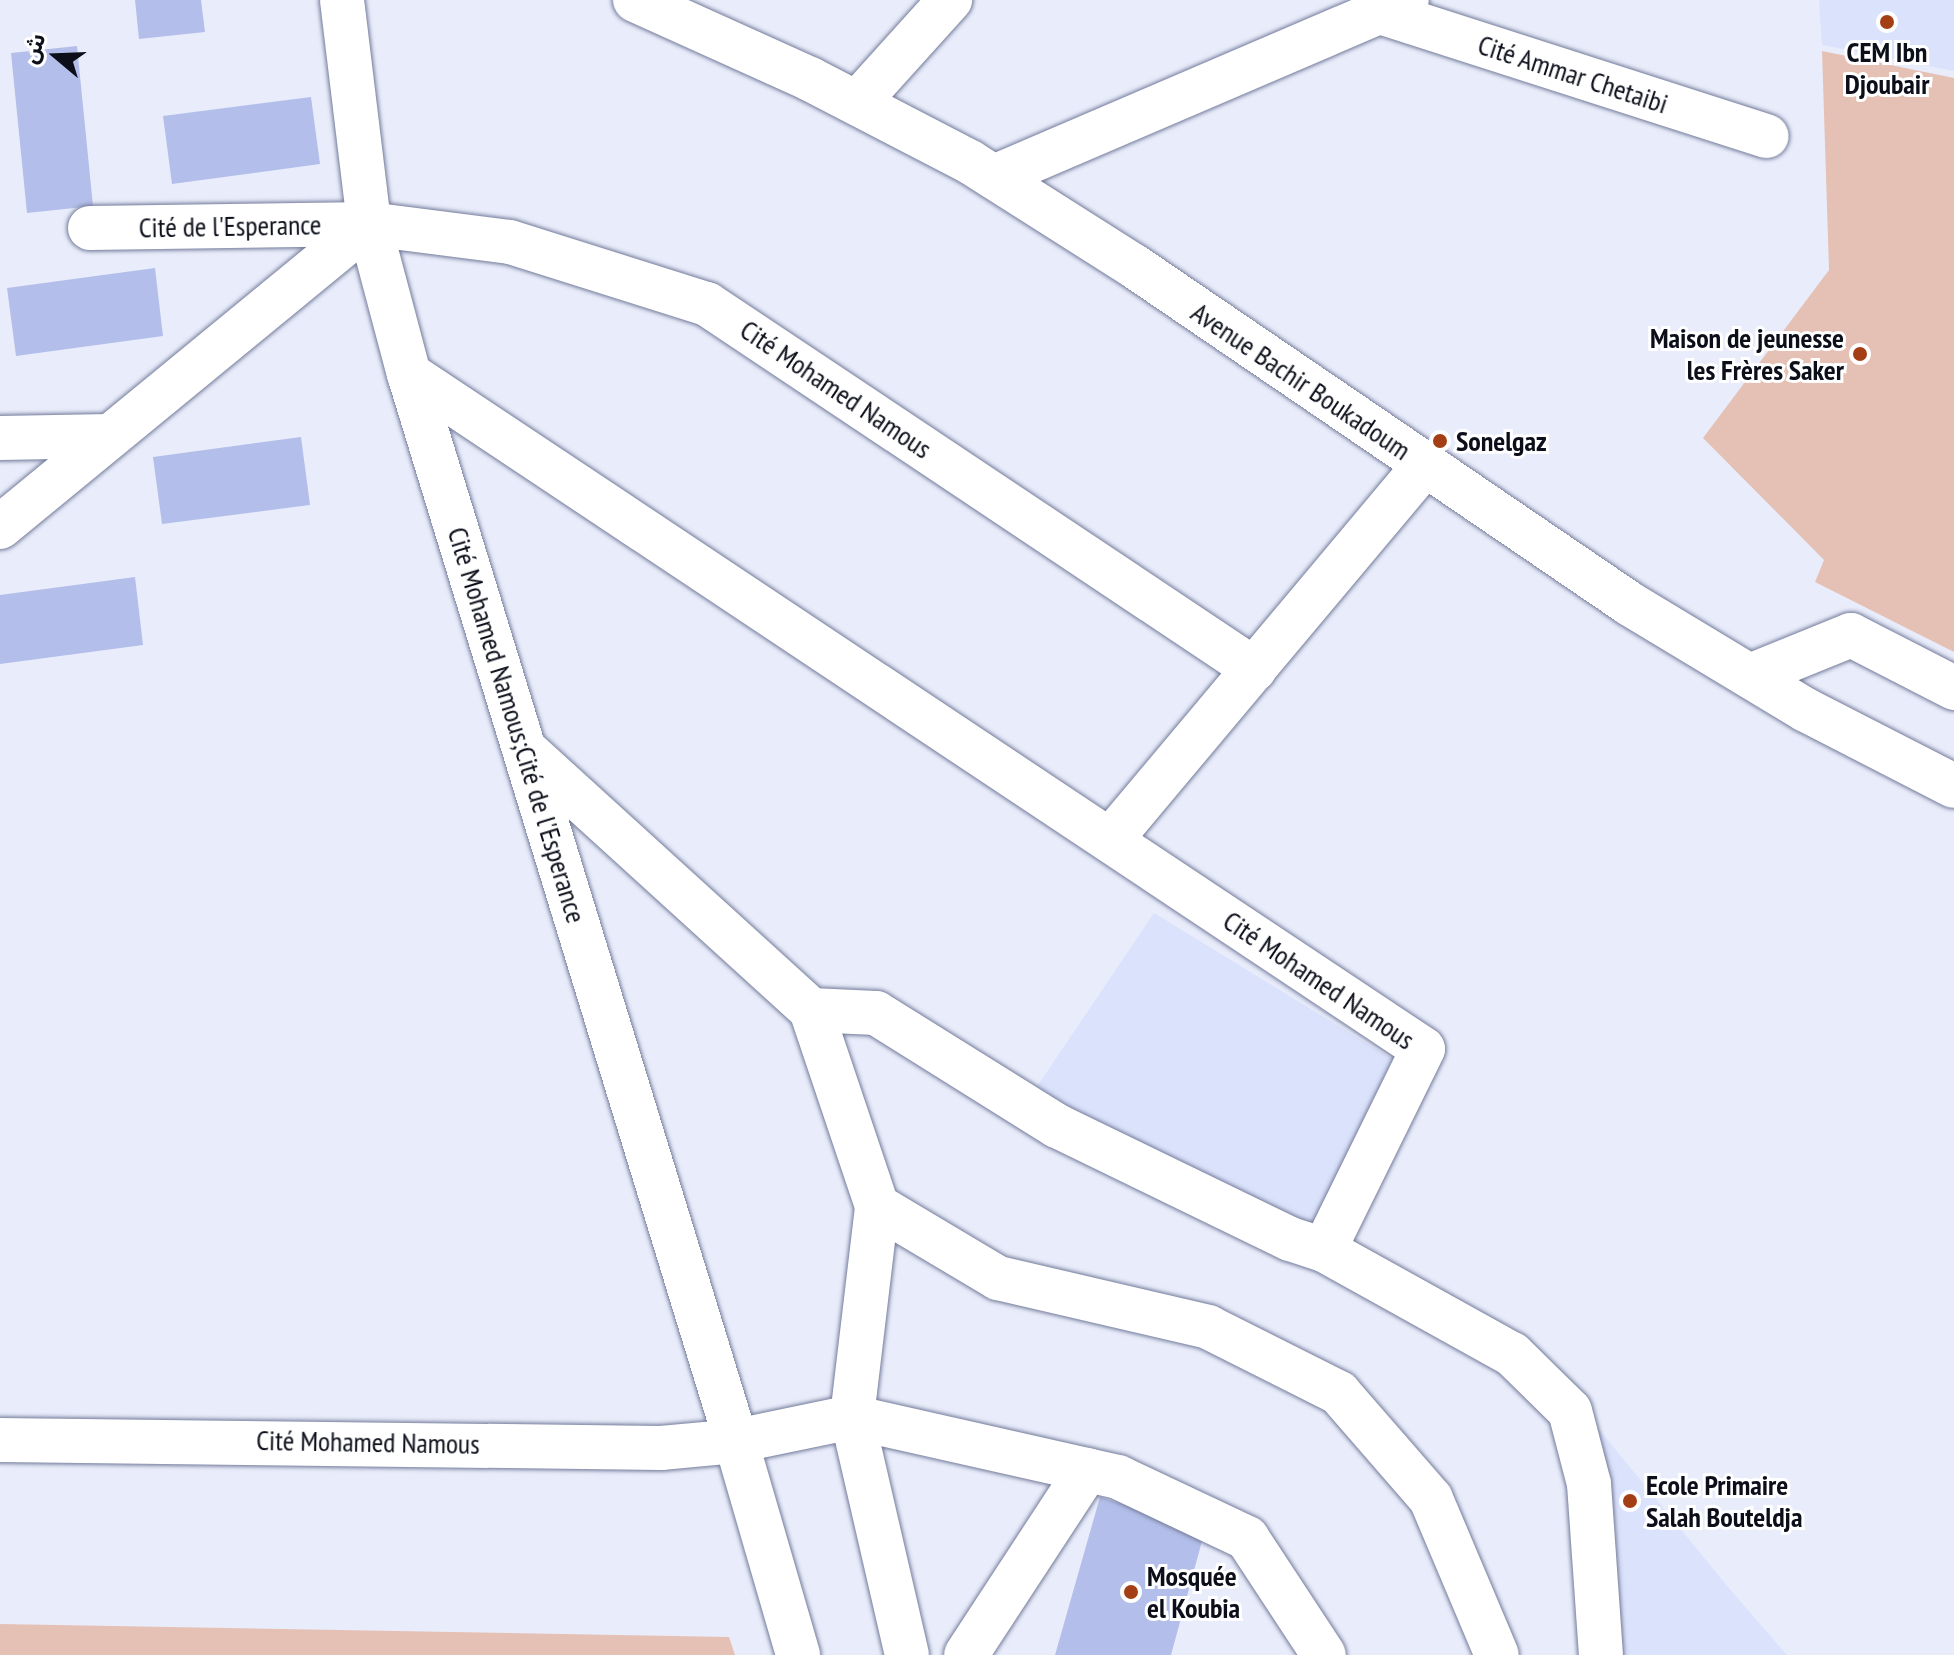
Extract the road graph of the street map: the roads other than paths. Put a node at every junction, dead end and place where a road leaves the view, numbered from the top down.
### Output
1 (342, 0) edge
2 (635, 0) edge
3 (950, 0) edge
4 (1393, 6) edge
5 (857, 103) junction
6 (1767, 136) dead end
7 (994, 177) junction
8 (369, 224) junction
9 (90, 228) dead end
10 (409, 374) junction
11 (110, 436) junction
12 (0, 438) edge
13 (1425, 465) junction
14 (0, 527) edge
15 (1254, 669) junction
16 (1750, 676) junction
17 (1954, 688) edge
18 (525, 750) junction
19 (1954, 786) edge
20 (1111, 839) junction
21 (811, 1010) junction
22 (877, 1206) junction
23 (1324, 1250) junction
24 (852, 1417) junction
25 (0, 1440) edge
26 (736, 1441) junction
27 (1087, 1470) junction
28 (798, 1655) edge
29 (907, 1655) edge
30 (966, 1655) edge
31 (1324, 1655) edge
32 (1497, 1655) edge
33 (1601, 1655) edge

1 - 8 street, Cité Mohamed Namous;Cité de l'Esperance
2 - 5 street, Avenue Bachir Boukadoum
3 - 5 street
4 - 6 street, Cité Ammar Chetaibi
4 - 7 street
5 - 7 street, Avenue Bachir Boukadoum
7 - 13 street, Avenue Bachir Boukadoum
8 - 9 street, Cité de l'Esperance
8 - 10 street, Cité Mohamed Namous;Cité de l'Esperance
8 - 11 street
8 - 15 street, Cité Mohamed Namous
10 - 18 street, Cité Mohamed Namous;Cité de l'Esperance
10 - 20 street, Cité Mohamed Namous
11 - 12 street
11 - 14 street
13 - 15 street
13 - 16 street, Avenue Bachir Boukadoum
15 - 20 street
16 - 17 street
16 - 19 street, Avenue Bachir Boukadoum
18 - 21 street
18 - 26 street, Cité Mohamed Namous;Cité de l'Esperance
20 - 23 street, Cité Mohamed Namous
21 - 22 street
21 - 23 street
22 - 24 street
22 - 32 street
23 - 33 street
24 - 26 street, Cité Mohamed Namous
24 - 27 street, Cité Mohamed Namous
24 - 29 street
25 - 26 street, Cité Mohamed Namous
26 - 28 street
27 - 30 street
27 - 31 street, Cité Mohamed Namous

